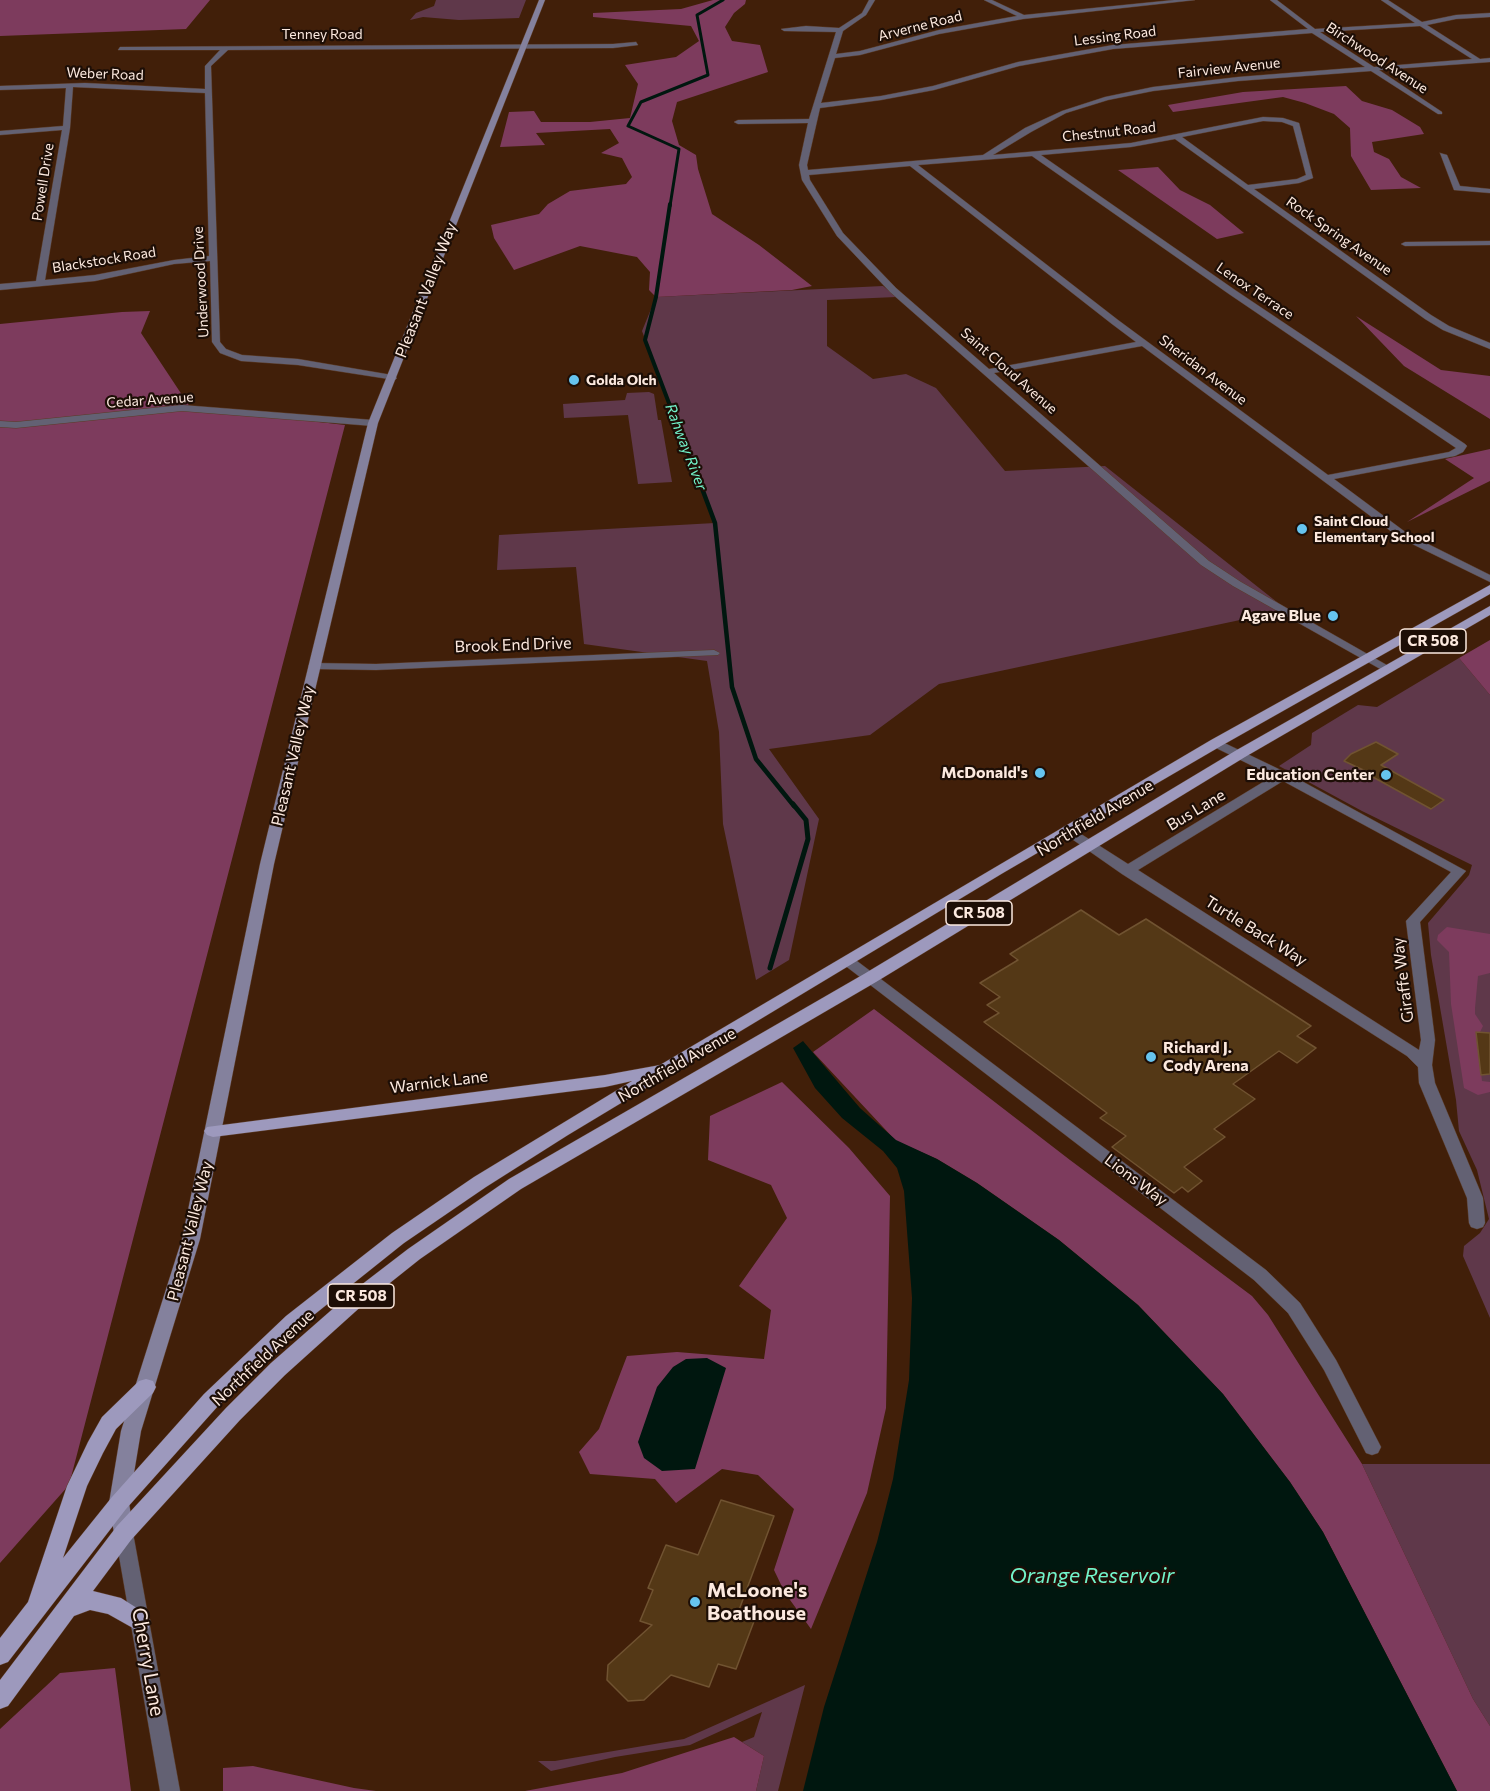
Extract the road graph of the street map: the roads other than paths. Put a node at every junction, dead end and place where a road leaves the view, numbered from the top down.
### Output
1 (542, 0) edge
2 (872, 0) edge
3 (987, 0) edge
4 (1123, 0) edge
5 (1192, 0) edge
6 (1273, 0) edge
7 (1384, 0) edge
8 (1130, 5) junction
9 (1490, 15) edge
10 (1023, 16) junction
11 (1422, 24) junction
12 (784, 30) dead end
13 (840, 30) junction
14 (1314, 31) junction
15 (636, 44) dead end
16 (524, 45) junction
17 (227, 47) junction
18 (120, 49) dead end
19 (833, 56) junction
20 (1490, 60) edge
21 (1479, 61) junction
22 (1371, 68) junction
23 (1490, 68) edge
24 (70, 85) junction
25 (0, 88) edge
26 (209, 92) junction
27 (817, 106) junction
28 (1440, 113) dead end
29 (812, 121) junction
30 (738, 122) dead end
31 (66, 128) junction
32 (0, 133) edge
33 (1178, 138) junction
34 (1033, 153) junction
35 (1443, 155) dead end
36 (984, 157) junction
37 (912, 164) junction
38 (804, 173) junction
39 (1247, 187) junction
40 (1490, 191) edge
41 (1490, 243) edge
42 (1405, 244) dead end
43 (213, 258) junction
44 (40, 284) junction
45 (0, 287) edge
46 (1144, 343) junction
47 (1490, 346) edge
48 (987, 372) junction
49 (392, 378) junction
50 (373, 423) junction
51 (0, 424) edge
52 (1326, 478) junction
53 (1490, 579) edge
54 (1490, 589) edge
55 (1490, 610) edge
56 (714, 653) dead end
57 (1367, 658) junction
58 (314, 666) junction
59 (1386, 668) junction
60 (1216, 742) junction
61 (1240, 754) junction
62 (1283, 776) junction
63 (1065, 830) junction
64 (1089, 847) junction
65 (1127, 871) junction
66 (848, 961) junction
67 (870, 978) junction
68 (1425, 1065) junction
69 (669, 1067) junction
70 (623, 1096) junction
71 (640, 1111) junction
72 (213, 1131) junction
73 (1477, 1223) dead end
74 (146, 1387) junction
75 (1372, 1447) dead end
76 (119, 1503) junction
77 (124, 1533) junction
78 (67, 1609) junction
79 (34, 1611) junction
80 (140, 1622) junction
81 (0, 1655) edge
82 (0, 1698) edge
83 (170, 1791) edge

1 - 16 main road, Pleasant Valley Way
2 - 13 street
3 - 10 street
4 - 8 street
5 - 8 street, Arverne Road
6 - 14 street, Birchwood Avenue
7 - 11 street
8 - 10 street, Arverne Road
9 - 11 street, Lessing Road
10 - 19 street, Arverne Road
11 - 14 street, Lessing Road
11 - 21 street
12 - 13 street
13 - 19 street
14 - 22 street, Birchwood Avenue
14 - 27 street, Lessing Road
15 - 16 street, Tenney Road
16 - 17 street, Tenney Road
16 - 49 main road, Pleasant Valley Way
17 - 18 street, Tenney Road
17 - 26 street, Underwood Drive
19 - 27 street
20 - 21 street, Fairview Avenue
21 - 22 street, Fairview Avenue
21 - 23 street
22 - 28 street, Birchwood Avenue
22 - 36 street, Fairview Avenue
24 - 25 street, Weber Road
24 - 26 street, Weber Road
24 - 31 street, Powell Drive
26 - 43 street, Underwood Drive
27 - 29 street
29 - 30 street
29 - 38 street
31 - 32 street
31 - 44 street, Powell Drive
33 - 34 street, Chestnut Road
33 - 39 street, Rock Spring Avenue
33 - 39 street, Chestnut Road
34 - 36 street, Chestnut Road
34 - 52 street, Lenox Terrace
35 - 40 street
36 - 37 street, Chestnut Road
37 - 38 street, Chestnut Road
37 - 46 street, Sheridan Avenue
38 - 48 street, Saint Cloud Avenue
39 - 47 street, Rock Spring Avenue
41 - 42 street
43 - 44 street, Blackstock Road
43 - 49 street, Underwood Drive
44 - 45 street, Blackstock Road
46 - 48 street
46 - 52 street, Sheridan Avenue
48 - 57 street, Saint Cloud Avenue
49 - 50 main road, Pleasant Valley Way
50 - 51 street, Cedar Avenue
50 - 58 main road, Pleasant Valley Way
52 - 53 street, Sheridan Avenue
54 - 57 main road, Northfield Avenue / CR 508
55 - 59 main road, Northfield Avenue / CR 508
56 - 58 street, Brook End Drive
57 - 59 street, Saint Cloud Avenue
57 - 60 main road, Northfield Avenue / CR 508
58 - 72 main road, Pleasant Valley Way
59 - 61 main road, Northfield Avenue / CR 508
60 - 61 street, Giraffe Way
60 - 63 main road, Northfield Avenue / CR 508
61 - 62 street, Giraffe Way
61 - 64 main road, Northfield Avenue / CR 508
62 - 65 street, Bus Lane
62 - 68 street, Giraffe Way
63 - 64 street, Turtle Back Way
63 - 66 main road, Northfield Avenue / CR 508
64 - 65 street, Turtle Back Way
64 - 67 main road, Northfield Avenue / CR 508
65 - 68 street, Turtle Back Way
66 - 67 street, Lions Way
66 - 69 main road, Northfield Avenue / CR 508
67 - 71 main road, Northfield Avenue / CR 508
67 - 75 street, Lions Way
68 - 73 street, Giraffe Way
69 - 70 main road, Northfield Avenue / CR 508
69 - 72 main road, Warnick Lane
70 - 71 main road
70 - 76 main road, Northfield Avenue / CR 508
71 - 77 main road, Northfield Avenue / CR 508
72 - 74 main road, Pleasant Valley Way
74 - 76 main road, Pleasant Valley Way
74 - 79 main road
76 - 77 main road, Pleasant Valley Way
76 - 79 main road, Northfield Avenue / CR 508
77 - 78 main road, Northfield Avenue / CR 508
77 - 80 street, Cherry Lane
78 - 80 main road
78 - 82 main road, Northfield Avenue / CR 508
79 - 81 main road, Northfield Avenue / CR 508
80 - 83 street, Cherry Lane

